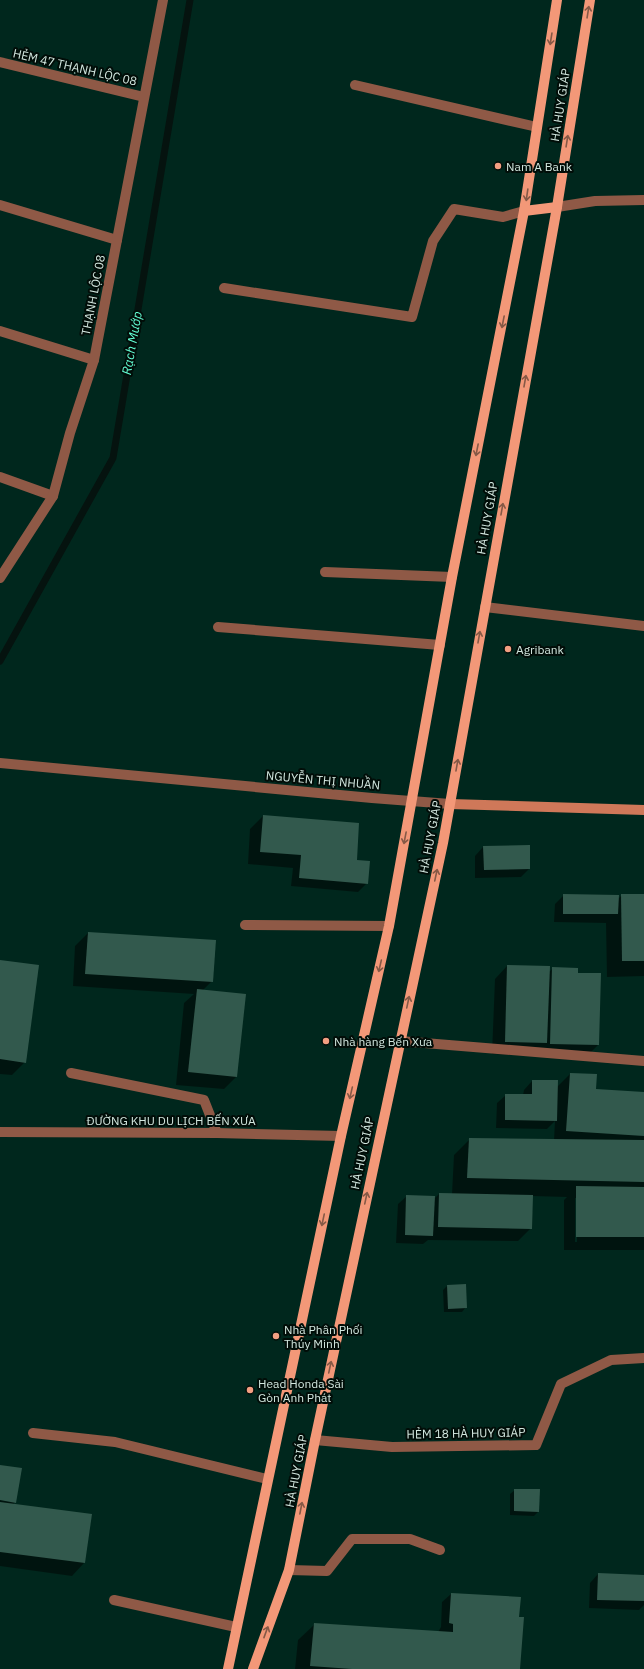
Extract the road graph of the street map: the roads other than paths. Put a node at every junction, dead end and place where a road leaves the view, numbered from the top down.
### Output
1 (163, 0) edge
2 (557, 0) edge
3 (590, 0) edge
4 (0, 62) edge
5 (355, 85) dead end
6 (144, 97) junction
7 (537, 127) junction
8 (644, 200) edge
9 (0, 205) edge
10 (557, 207) junction
11 (524, 211) junction
12 (117, 240) junction
13 (224, 288) dead end
14 (0, 332) edge
15 (94, 360) junction
16 (0, 477) edge
17 (53, 496) junction
18 (325, 572) dead end
19 (452, 577) junction
20 (0, 578) edge
21 (484, 607) junction
22 (644, 626) edge
23 (218, 627) dead end
24 (440, 645) junction
25 (0, 763) edge
26 (412, 800) junction
27 (450, 804) junction
28 (644, 810) edge
29 (245, 925) dead end
30 (389, 926) junction
31 (400, 1041) junction
32 (644, 1061) edge
33 (71, 1073) dead end
34 (0, 1132) edge
35 (217, 1133) junction
36 (341, 1136) junction
37 (644, 1358) edge
38 (33, 1433) dead end
39 (315, 1440) junction
40 (267, 1479) junction
41 (440, 1550) dead end
42 (289, 1570) junction
43 (114, 1600) dead end
44 (236, 1627) junction
45 (228, 1669) edge
46 (253, 1669) edge

1 - 6 street, THẠNH LỘC 08
2 -> 7 main road, HÀ HUY GIÁP
10 -> 3 main road, HÀ HUY GIÁP
4 - 6 street, HẺM 47 THẠNH LỘC 08
5 - 7 street
6 - 12 street, THẠNH LỘC 08
7 -> 11 main road, HÀ HUY GIÁP
8 - 10 street
9 - 12 street
10 - 11 main road
21 -> 10 main road, HÀ HUY GIÁP
11 - 13 street
11 -> 19 main road, HÀ HUY GIÁP
12 - 15 street, THẠNH LỘC 08
14 - 15 street
15 - 17 street, THẠNH LỘC 08
16 - 17 street
17 - 20 street, THẠNH LỘC 08
18 - 19 street
19 - 24 main road, HÀ HUY GIÁP
21 - 22 street
27 -> 21 main road, HÀ HUY GIÁP
23 - 24 street
24 - 26 main road, HÀ HUY GIÁP
25 - 26 street, NGUYỄN THỊ NHUẦN
26 - 27 street, NGUYỄN THỊ NHUẦN
26 -> 30 main road, HÀ HUY GIÁP
27 - 28 street, NGUYỄN THỊ NHUẦN
31 -> 27 main road, HÀ HUY GIÁP
29 - 30 street
30 -> 36 main road, HÀ HUY GIÁP
31 - 32 street
39 -> 31 main road, HÀ HUY GIÁP
33 - 35 street
34 - 35 street, ĐƯỜNG KHU DU LỊCH BẾN XƯA
35 - 36 street, ĐƯỜNG KHU DU LỊCH BẾN XƯA
36 -> 40 main road, HÀ HUY GIÁP
37 - 39 street, HẺM 18 HÀ HUY GIÁP
38 - 40 street
42 -> 39 main road, HÀ HUY GIÁP
40 - 44 main road, HÀ HUY GIÁP
41 - 42 street
46 -> 42 main road, HÀ HUY GIÁP
43 - 44 street
44 - 45 main road, HÀ HUY GIÁP

